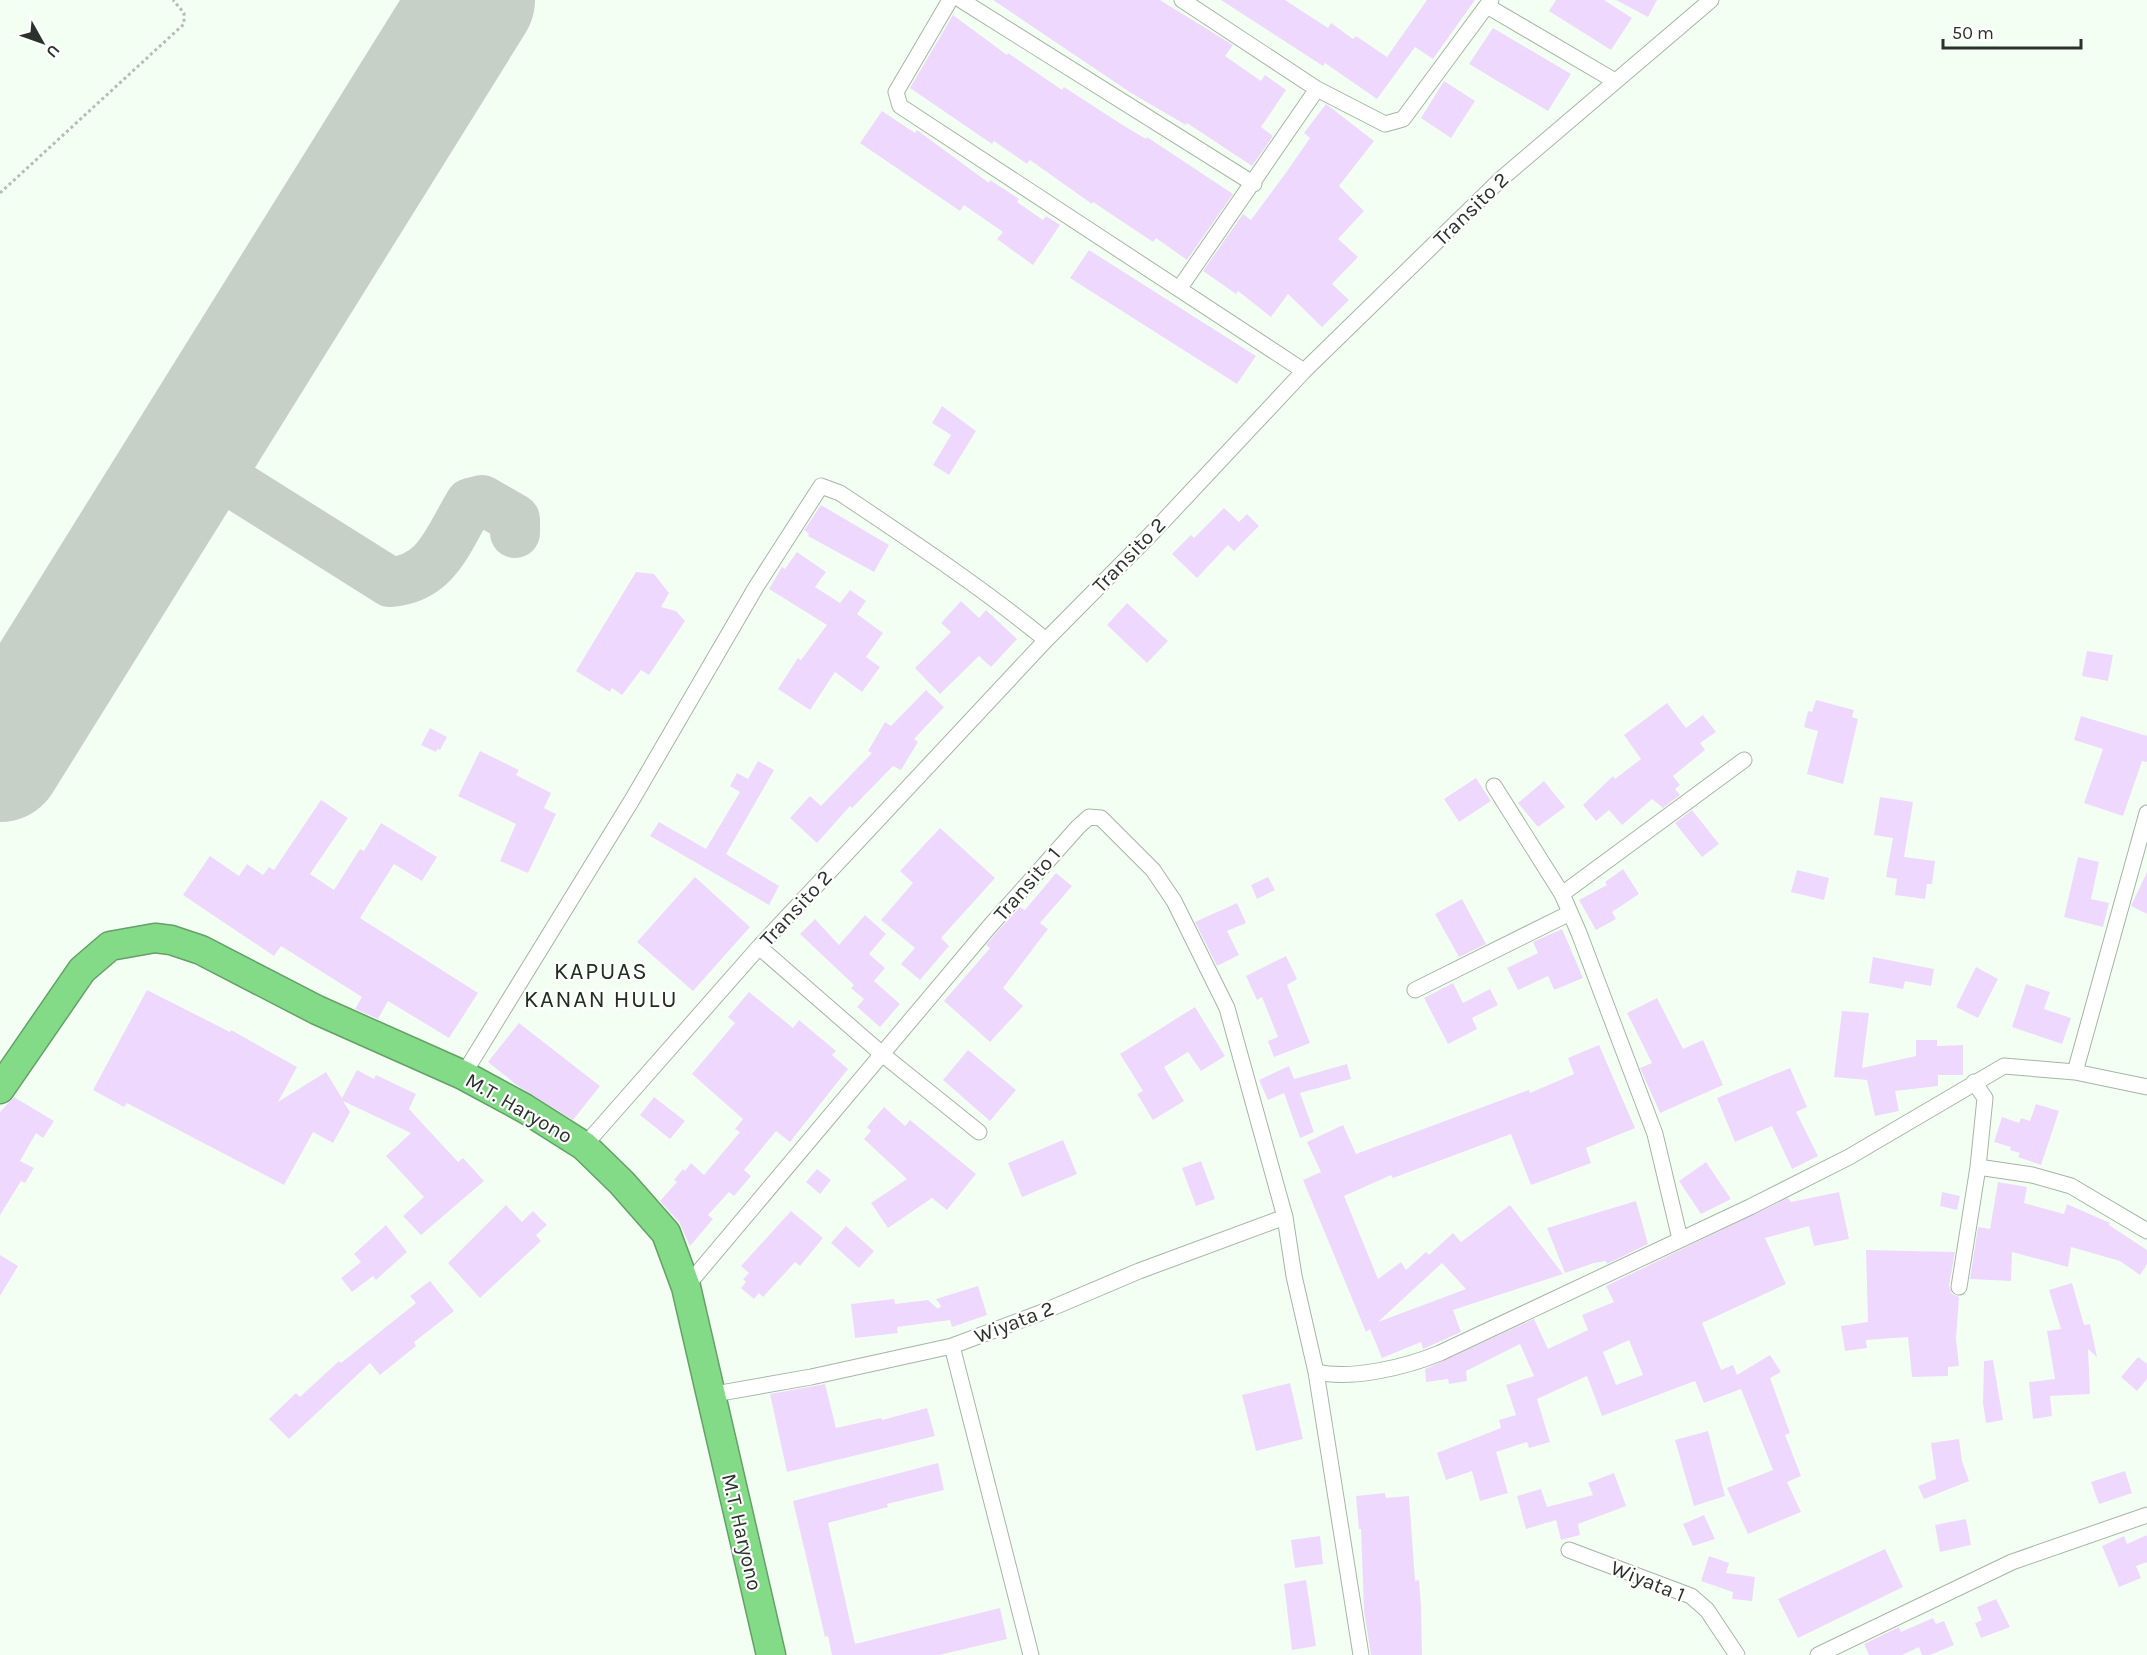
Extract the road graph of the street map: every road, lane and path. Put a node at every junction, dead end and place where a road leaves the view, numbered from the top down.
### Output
1 (173, 0) edge
2 (950, 0) edge
3 (961, 0) edge
4 (1182, 0) edge
5 (1711, 0) edge
6 (1489, 3) edge
7 (1615, 81) junction
8 (1317, 88) junction
9 (1254, 184) junction
10 (0, 193) edge
11 (1179, 289) junction
12 (1304, 371) junction
13 (1046, 640) junction
14 (1743, 760) dead end
15 (1494, 786) dead end
16 (2147, 813) edge
17 (1562, 894) junction
18 (1570, 913) junction
19 (759, 947) junction
20 (1415, 990) dead end
21 (882, 1054) junction
22 (2075, 1072) junction
23 (463, 1075) junction
24 (1974, 1082) junction
25 (2147, 1087) edge
26 (0, 1089) edge
27 (979, 1132) dead end
28 (584, 1146) junction
29 (1978, 1167) junction
30 (1285, 1217) junction
31 (2147, 1231) edge
32 (1680, 1239) junction
33 (686, 1287) junction
34 (1959, 1287) dead end
35 (952, 1346) junction
36 (1316, 1372) junction
37 (709, 1395) junction
38 (2147, 1515) edge
39 (1569, 1551) dead end
40 (771, 1655) edge
41 (1031, 1655) edge
42 (1361, 1655) edge
43 (1737, 1655) edge
44 (1818, 1655) edge

1 - 10 path
2 - 11 street
3 - 9 street
4 - 8 street
5 - 7 street, Transito 2
6 - 7 street
6 - 8 street
7 - 12 street, Transito 2
8 - 9 street
9 - 11 street
11 - 12 street
12 - 13 street, Transito 2
13 - 19 street, Transito 2
13 - 23 street
14 - 17 street
15 - 17 street
16 - 22 street
17 - 18 street
18 - 20 street
18 - 32 street
19 - 21 street
19 - 28 street, Transito 2
21 - 27 street
21 - 30 street, Transito 1
21 - 33 street, Transito 1
22 - 24 street
22 - 25 street
23 - 26 highway, M.T. Haryono
23 - 28 highway, M.T. Haryono
24 - 29 street
24 - 32 street
28 - 33 highway, M.T. Haryono
29 - 31 street
29 - 34 street
30 - 35 street, Wiyata 2
30 - 36 street
32 - 36 street
33 - 37 highway, M.T. Haryono
35 - 37 street, Wiyata 2
35 - 41 street
36 - 42 street
37 - 40 highway, M.T. Haryono
38 - 44 street
39 - 43 street, Wiyata 1

